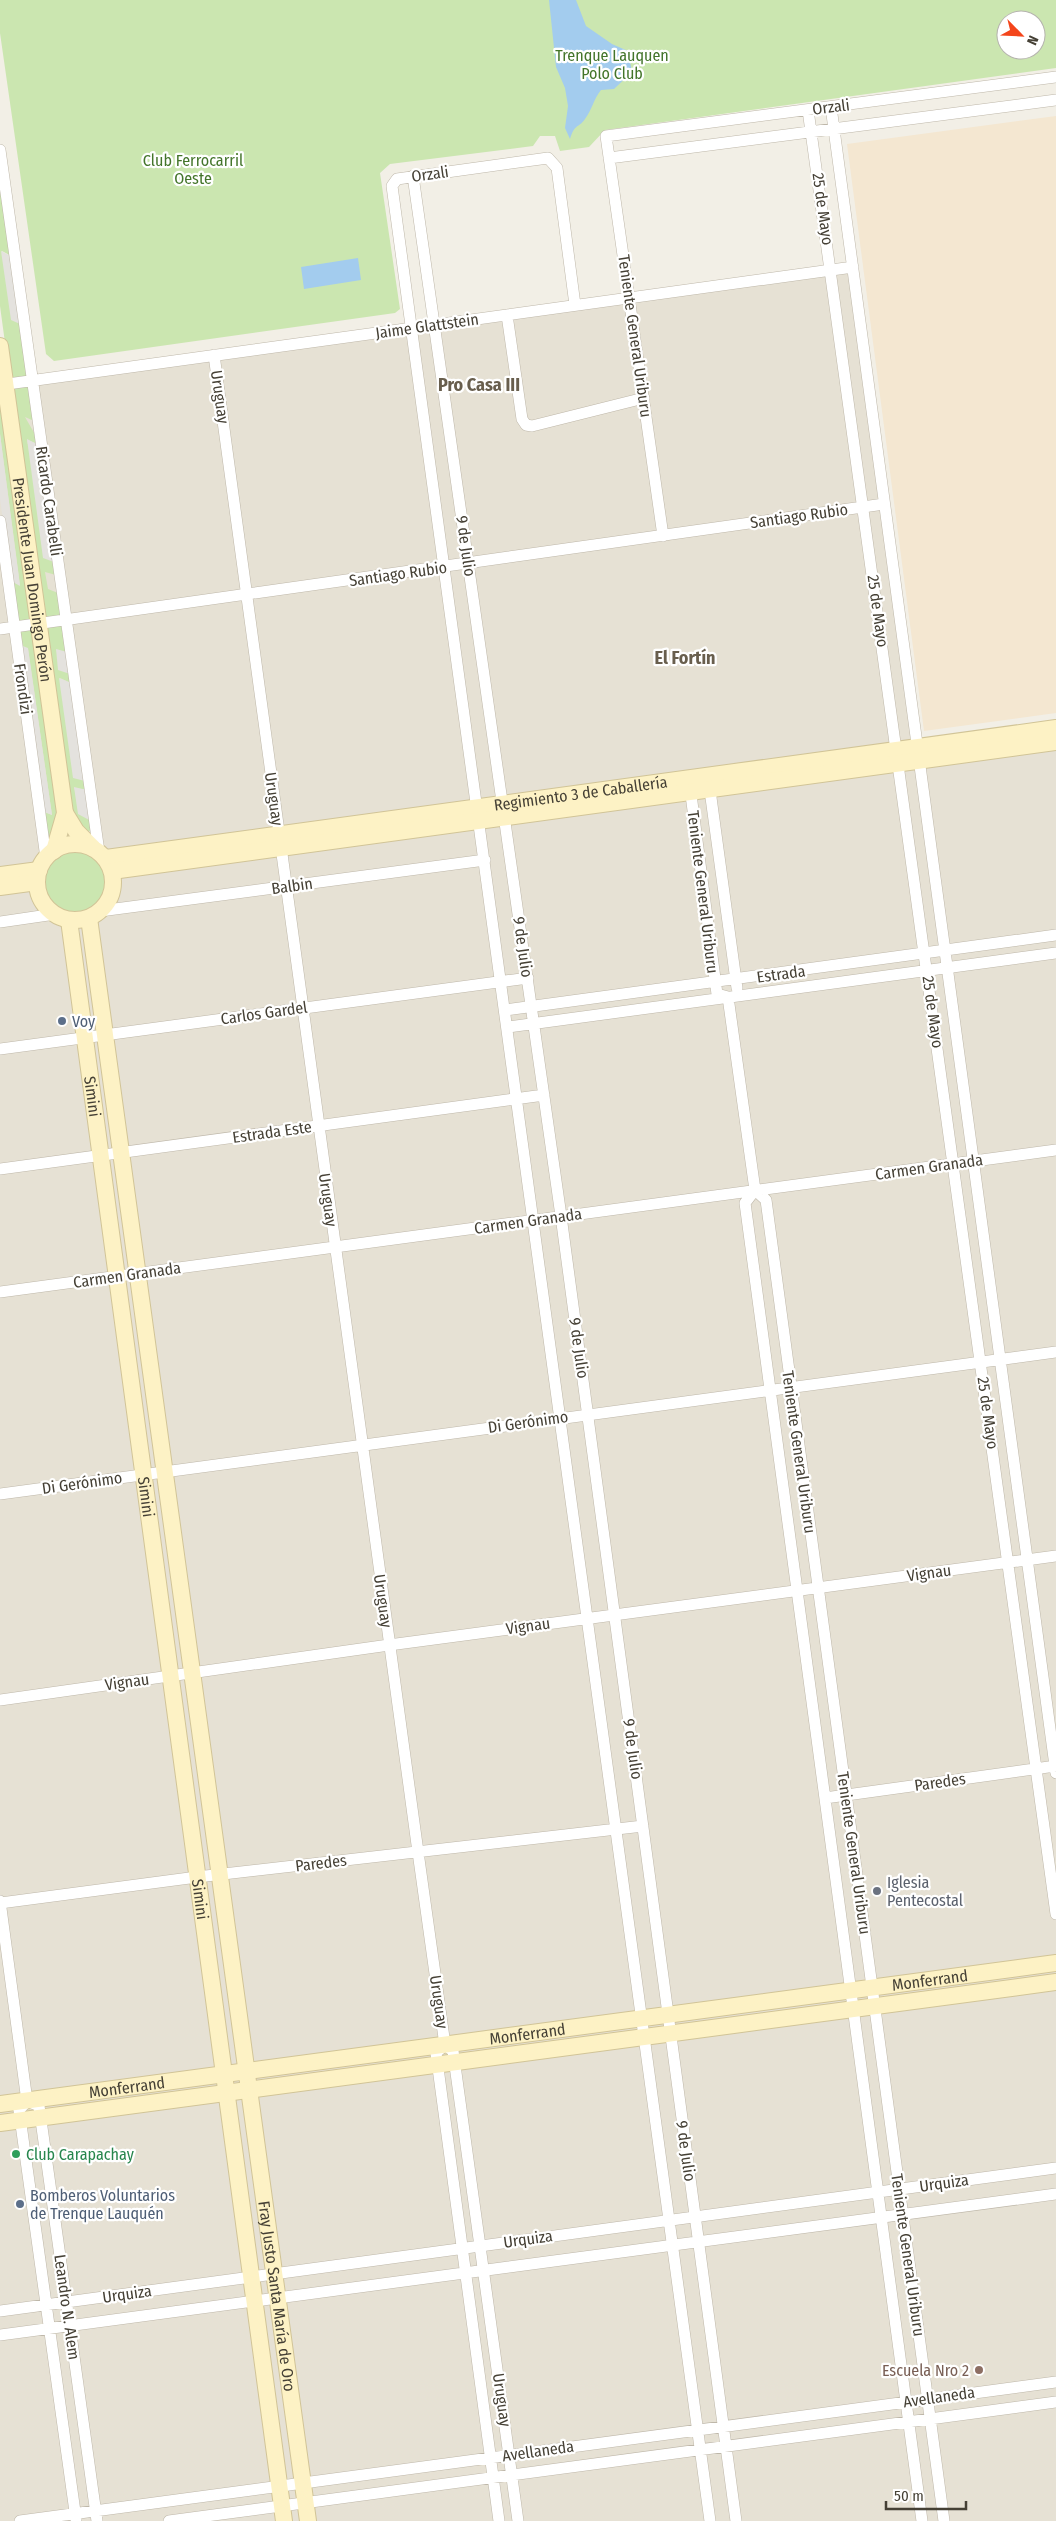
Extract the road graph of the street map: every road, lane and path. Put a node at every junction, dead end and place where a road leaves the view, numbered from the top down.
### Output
1 (1056, 77) edge
2 (1056, 100) edge
3 (831, 106) junction
4 (808, 110) junction
5 (834, 129) junction
6 (812, 132) junction
7 (606, 136) joint
8 (0, 150) edge
9 (610, 158) junction
10 (414, 176) junction
11 (392, 186) joint
12 (4, 216) edge
13 (853, 267) junction
14 (832, 270) junction
15 (630, 298) junction
16 (575, 305) junction
17 (508, 315) junction
18 (435, 325) junction
19 (412, 328) junction
20 (0, 346) edge
21 (214, 355) junction
22 (32, 380) junction
23 (3, 384) edge
24 (644, 398) junction
25 (884, 504) junction
26 (864, 506) junction
27 (0, 521) edge
28 (663, 536) junction
29 (469, 564) junction
30 (444, 567) junction
31 (247, 595) junction
32 (65, 620) junction
33 (38, 624) junction
34 (15, 627) junction
35 (0, 629) edge
36 (1056, 728) edge
37 (1056, 742) edge
38 (917, 753) junction
39 (898, 756) junction
40 (709, 782) junction
41 (689, 785) junction
42 (504, 810) junction
43 (64, 814) junction
44 (479, 814) junction
45 (280, 841) junction
46 (103, 858) junction
47 (485, 860) junction
48 (44, 865) junction
49 (0, 875) edge
50 (0, 887) edge
51 (286, 887) junction
52 (94, 914) junction
53 (62, 917) junction
54 (0, 922) edge
55 (1056, 935) edge
56 (944, 951) junction
57 (925, 953) junction
58 (1056, 953) edge
59 (947, 968) junction
60 (927, 970) junction
61 (528, 978) junction
62 (736, 980) junction
63 (502, 981) junction
64 (715, 983) junction
65 (728, 997) junction
66 (532, 1006) junction
67 (302, 1008) junction
68 (505, 1010) junction
69 (534, 1024) junction
70 (508, 1028) junction
71 (105, 1035) junction
72 (84, 1038) junction
73 (0, 1049) edge
74 (544, 1094) junction
75 (518, 1098) junction
76 (318, 1125) junction
77 (1056, 1150) edge
78 (121, 1152) junction
79 (100, 1155) junction
80 (973, 1161) junction
81 (954, 1164) junction
82 (0, 1169) edge
83 (755, 1190) junction
84 (561, 1216) junction
85 (534, 1220) junction
86 (335, 1247) junction
87 (137, 1273) junction
88 (116, 1276) junction
89 (0, 1292) edge
90 (1056, 1352) edge
91 (1000, 1360) junction
92 (981, 1362) junction
93 (791, 1387) junction
94 (770, 1390) junction
95 (588, 1414) junction
96 (561, 1418) junction
97 (362, 1444) junction
98 (164, 1471) junction
99 (143, 1474) junction
100 (0, 1494) edge
101 (1056, 1556) edge
102 (1027, 1560) junction
103 (1008, 1562) junction
104 (818, 1588) junction
105 (797, 1590) junction
106 (614, 1615) junction
107 (588, 1618) junction
108 (389, 1645) junction
109 (192, 1673) junction
110 (170, 1676) junction
111 (0, 1700) edge
112 (1036, 1769) junction
113 (1056, 1769) edge
114 (846, 1795) junction
115 (825, 1798) junction
116 (643, 1826) junction
117 (616, 1829) junction
118 (418, 1852) junction
119 (220, 1874) junction
120 (197, 1877) junction
121 (0, 1902) edge
122 (1056, 1914) edge
123 (1056, 1963) edge
124 (1056, 1982) edge
125 (872, 1987) junction
126 (851, 1990) junction
127 (874, 2006) junction
128 (854, 2009) junction
129 (668, 2014) junction
130 (642, 2018) junction
131 (671, 2034) junction
132 (644, 2037) junction
133 (446, 2044) junction
134 (455, 2063) junction
135 (437, 2065) junction
136 (246, 2071) junction
137 (224, 2074) junction
138 (249, 2090) junction
139 (226, 2093) junction
140 (27, 2101) junction
141 (0, 2104) edge
142 (41, 2118) junction
143 (21, 2121) junction
144 (0, 2123) edge
145 (1056, 2168) edge
146 (899, 2189) junction
147 (878, 2192) junction
148 (1056, 2194) edge
149 (902, 2214) junction
150 (695, 2217) junction
151 (881, 2217) junction
152 (669, 2220) junction
153 (699, 2242) junction
154 (672, 2245) junction
155 (480, 2246) junction
156 (462, 2248) junction
157 (484, 2270) junction
158 (466, 2273) junction
159 (274, 2274) junction
160 (251, 2277) junction
161 (277, 2298) junction
162 (255, 2301) junction
163 (66, 2302) junction
164 (46, 2304) junction
165 (0, 2311) edge
166 (70, 2326) junction
167 (50, 2328) junction
168 (0, 2335) edge
169 (1056, 2382) edge
170 (927, 2399) junction
171 (906, 2402) junction
172 (1056, 2402) edge
173 (930, 2419) junction
174 (909, 2422) junction
175 (724, 2426) junction
176 (697, 2430) junction
177 (726, 2446) junction
178 (700, 2450) junction
179 (509, 2455) junction
180 (491, 2458) junction
181 (512, 2475) junction
182 (494, 2478) junction
183 (302, 2483) junction
184 (280, 2486) junction
185 (305, 2503) junction
186 (283, 2513) edge
187 (96, 2516) edge
188 (76, 2517) edge
189 (20, 2521) edge
190 (169, 2521) edge
191 (308, 2521) edge
192 (499, 2521) edge
193 (518, 2521) edge
194 (710, 2521) edge
195 (736, 2521) edge
196 (922, 2521) edge
197 (944, 2521) edge

1 - 3 street, Orzali
2 - 5 street, Orzali
3 - 4 street, Orzali
3 - 5 street, 25 de Mayo
4 - 6 street, 25 de Mayo
4 - 7 street, Orzali
5 - 6 street, Orzali
5 - 13 street, 25 de Mayo
6 - 9 street, Orzali
6 - 14 street, 25 de Mayo
7 - 9 street, Teniente General Uriburu
8 - 12 street, Ricardo Carabelli
9 - 15 street, Teniente General Uriburu
10 - 11 street, Orzali
10 - 16 street, Orzali
10 - 18 street, 9 de Julio
11 - 19 street, 9 de Julio
12 - 22 street, Ricardo Carabelli
13 - 14 street, Jaime Glattstein
13 - 25 street, 25 de Mayo
14 - 15 street, Jaime Glattstein
14 - 26 street, 25 de Mayo
15 - 16 street, Jaime Glattstein
15 - 24 street, Teniente General Uriburu
16 - 17 street, Jaime Glattstein
17 - 18 street, Jaime Glattstein
17 - 24 street
18 - 19 street, Jaime Glattstein
18 - 29 street, 9 de Julio
19 - 21 street, Jaime Glattstein
19 - 30 street, 9 de Julio
20 - 23 main road, Presidente Juan Domingo Perón
21 - 22 street, Jaime Glattstein
21 - 31 street, Uruguay
22 - 23 street, Jaime Glattstein
22 - 32 street, Ricardo Carabelli
23 - 33 main road, Presidente Juan Domingo Perón
24 - 28 street, Teniente General Uriburu
25 - 26 street, Santiago Rubio
25 - 38 street, 25 de Mayo
26 - 28 street, Santiago Rubio
26 - 39 street, 25 de Mayo
27 - 34 street, Frondizi
28 - 29 street, Santiago Rubio
29 - 30 street, Santiago Rubio
29 - 42 street, 9 de Julio
30 - 31 street, Santiago Rubio
30 - 44 street, 9 de Julio
31 - 32 street, Santiago Rubio
31 - 45 street, Uruguay
32 - 33 street, Santiago Rubio
32 - 46 street, Ricardo Carabelli
33 - 34 street, Santiago Rubio
33 - 43 main road, Presidente Juan Domingo Perón
34 - 35 street, Santiago Rubio
34 - 48 street, Frondizi
36 - 38 main road, Regimiento 3 de Caballería
37 - 38 main road, Regimiento 3 de Caballería
38 - 39 main road, Regimiento 3 de Caballería
38 - 56 street, 25 de Mayo
39 - 40 main road, Regimiento 3 de Caballería
39 - 57 street, 25 de Mayo
40 - 41 main road, Regimiento 3 de Caballería
40 - 62 street, Teniente General Uriburu
41 - 42 main road, Regimiento 3 de Caballería
41 - 64 street, Teniente General Uriburu
42 - 44 main road, Regimiento 3 de Caballería
42 - 61 street, 9 de Julio
43 - 46 main road, Presidente Juan Domingo Perón
43 - 48 main road, Presidente Juan Domingo Perón
44 - 45 main road, Regimiento 3 de Caballería
44 - 47 street, 9 de Julio
45 - 46 main road, Regimiento 3 de Caballería
45 - 51 street, Uruguay
46 - 48 main road
46 - 52 main road
47 - 51 street, Balbin
47 - 63 street, 9 de Julio
48 - 49 main road
48 - 50 main road
48 - 53 main road
51 - 52 street, Balbin
51 - 67 street, Uruguay
52 - 53 main road
52 - 71 main road, Simini
53 - 54 street
53 - 72 main road, Simini
55 - 56 street, Estrada
56 - 57 street, Estrada
56 - 59 street, 25 de Mayo
57 - 60 street, 25 de Mayo
57 - 62 street, Estrada
58 - 59 street, Estrada
59 - 60 street, Estrada
59 - 80 street, 25 de Mayo
60 - 65 street, Estrada
60 - 81 street, 25 de Mayo
61 - 63 street, Carlos Gardel
61 - 66 street, 9 de Julio
62 - 64 street, Estrada
62 - 65 street, Teniente General Uriburu
63 - 67 street, Carlos Gardel
63 - 68 street, 9 de Julio
64 - 65 street, Teniente General Uriburu
64 - 66 street, Estrada
65 - 69 street, Estrada
65 - 83 street, Teniente General Uriburu
66 - 68 street, Estrada
66 - 69 street, 9 de Julio
67 - 71 street, Carlos Gardel
67 - 76 street, Uruguay
68 - 70 street, 9 de Julio
69 - 70 street, Estrada
69 - 74 street, 9 de Julio
70 - 75 street, 9 de Julio
71 - 72 street, Carlos Gardel
71 - 78 main road, Simini
72 - 73 street, Carlos Gardel
72 - 79 main road, Simini
74 - 75 street, Estrada Este
74 - 84 street, 9 de Julio
75 - 76 street, Estrada Este
75 - 85 street, 9 de Julio
76 - 78 street, Estrada Este
76 - 86 street, Uruguay
77 - 80 street, Carmen Granada
78 - 79 street, Estrada Este
78 - 87 main road, Simini
79 - 82 street, Estrada Este
79 - 88 main road, Simini
80 - 81 street, Carmen Granada
80 - 91 street, 25 de Mayo
81 - 83 street, Carmen Granada
81 - 92 street, 25 de Mayo
83 - 84 street, Carmen Granada
83 - 93 street, Teniente General Uriburu
83 - 94 street, Teniente General Uriburu
84 - 85 street, Carmen Granada
84 - 95 street, 9 de Julio
85 - 86 street, Carmen Granada
85 - 96 street, 9 de Julio
86 - 87 street, Carmen Granada
86 - 97 street, Uruguay
87 - 88 street, Carmen Granada
87 - 98 main road, Simini
88 - 89 street, Carmen Granada
88 - 99 main road, Simini
90 - 91 street, Di Gerónimo
91 - 92 street, Di Gerónimo
91 - 102 street, 25 de Mayo
92 - 93 street, Di Gerónimo
92 - 103 street, 25 de Mayo
93 - 94 street, Di Gerónimo
93 - 104 street, Teniente General Uriburu
94 - 95 street, Di Gerónimo
94 - 105 street, Teniente General Uriburu
95 - 96 street, Di Gerónimo
95 - 106 street, 9 de Julio
96 - 97 street, Di Gerónimo
96 - 107 street, 9 de Julio
97 - 98 street, Di Gerónimo
97 - 108 street, Uruguay
98 - 99 street, Di Gerónimo
98 - 109 main road, Simini
99 - 100 street, Di Gerónimo
99 - 110 main road, Simini
101 - 102 street, Vignau
102 - 103 street, Vignau
102 - 113 street, 25 de Mayo
103 - 104 street, Vignau
103 - 112 street, 25 de Mayo
104 - 105 street, Vignau
104 - 114 street, Teniente General Uriburu
105 - 106 street, Vignau
105 - 115 street, Teniente General Uriburu
106 - 107 street, Vignau
106 - 116 street, 9 de Julio
107 - 108 street, Vignau
107 - 117 street, 9 de Julio
108 - 109 street, Vignau
108 - 118 street, Uruguay
109 - 110 street, Vignau
109 - 119 main road, Simini
110 - 111 street, Vignau
110 - 120 main road, Simini
112 - 113 street, Paredes
112 - 114 street, Paredes
112 - 122 street, 25 de Mayo
114 - 115 street, Paredes
114 - 125 street, Teniente General Uriburu
115 - 126 street, Teniente General Uriburu
116 - 117 street, Paredes
116 - 129 street, 9 de Julio
117 - 118 street, Paredes
117 - 130 street, 9 de Julio
118 - 119 street, Paredes
118 - 133 street, Uruguay
119 - 120 street, Paredes
119 - 136 main road, Simini
120 - 121 street, Paredes
120 - 137 main road, Simini
121 - 140 street, Leandro N. Alem
123 - 125 main road, Monferrand
124 - 127 main road, Monferrand
125 - 126 main road, Monferrand
125 - 127 street, Teniente General Uriburu
126 - 128 street, Teniente General Uriburu
126 - 129 main road, Monferrand
127 - 128 main road, Monferrand
127 - 146 street, Teniente General Uriburu
128 - 131 main road, Monferrand
128 - 147 street, Teniente General Uriburu
129 - 130 main road, Monferrand
129 - 131 street, 9 de Julio
130 - 132 street, 9 de Julio
130 - 133 main road, Monferrand
131 - 132 main road, Monferrand
131 - 150 street, 9 de Julio
132 - 134 main road, Monferrand
132 - 152 street, 9 de Julio
133 - 134 street, Uruguay
133 - 135 street, Uruguay
133 - 136 main road, Monferrand
134 - 135 main road, Monferrand
134 - 155 street, Uruguay
135 - 138 main road, Monferrand
135 - 156 street, Uruguay
136 - 137 main road, Monferrand
136 - 138 main road, Fray Justo Santa María de Oro
137 - 139 main road, Fray Justo Santa María de Oro
137 - 140 main road, Monferrand
138 - 139 main road, Monferrand
138 - 159 main road, Fray Justo Santa María de Oro
139 - 142 main road, Monferrand
139 - 160 main road, Fray Justo Santa María de Oro
140 - 141 main road, Monferrand
140 - 142 street
140 - 143 street, Leandro N. Alem
142 - 143 main road, Monferrand
142 - 163 street, Leandro N. Alem
143 - 144 main road, Monferrand
143 - 164 street, Leandro N. Alem
145 - 146 street, Urquiza
146 - 147 street, Urquiza
146 - 149 street, Teniente General Uriburu
147 - 150 street, Urquiza
147 - 151 street, Teniente General Uriburu
148 - 149 street, Urquiza
149 - 151 street, Urquiza
149 - 170 street, Teniente General Uriburu
150 - 152 street, Urquiza
150 - 153 street, 9 de Julio
151 - 153 street, Urquiza
151 - 171 street, Teniente General Uriburu
152 - 154 street, 9 de Julio
152 - 155 street, Urquiza
153 - 154 street, Urquiza
153 - 175 street, 9 de Julio
154 - 157 street, Urquiza
154 - 176 street, 9 de Julio
155 - 156 street, Urquiza
155 - 157 street, Uruguay
156 - 158 street, Uruguay
156 - 159 street, Urquiza
157 - 158 street, Urquiza
157 - 179 street, Uruguay
158 - 161 street, Urquiza
158 - 180 street, Uruguay
159 - 160 street, Urquiza
159 - 161 main road, Fray Justo Santa María de Oro
160 - 162 main road, Fray Justo Santa María de Oro
160 - 163 street, Urquiza
161 - 162 street, Urquiza
161 - 183 main road, Fray Justo Santa María de Oro
162 - 166 street, Urquiza
162 - 184 main road, Fray Justo Santa María de Oro
163 - 164 street, Urquiza
163 - 166 street, Leandro N. Alem
164 - 165 street, Urquiza
164 - 167 street, Leandro N. Alem
166 - 167 street, Urquiza
166 - 187 street, Leandro N. Alem
167 - 168 street, Urquiza
167 - 188 street, Leandro N. Alem
169 - 170 street, Avellaneda
170 - 171 street, Avellaneda
170 - 173 street, Teniente General Uriburu
171 - 174 street, Teniente General Uriburu
171 - 175 street, Avellaneda
172 - 173 street, Avellaneda
173 - 174 street, Avellaneda
173 - 197 street, Teniente General Uriburu
174 - 177 street, Avellaneda
174 - 196 street, Teniente General Uriburu
175 - 176 street, Avellaneda
175 - 177 street, 9 de Julio
176 - 178 street, 9 de Julio
176 - 179 street, Avellaneda
177 - 178 street, Avellaneda
177 - 195 street, 9 de Julio
178 - 181 street, Avellaneda
178 - 194 street, 9 de Julio
179 - 180 street, Avellaneda
179 - 181 street, Uruguay
180 - 182 street, Uruguay
180 - 183 street, Avellaneda
181 - 182 street, Avellaneda
181 - 193 street, Uruguay
182 - 185 street, Avellaneda
182 - 192 street, Uruguay
183 - 184 street, Avellaneda
183 - 185 main road, Fray Justo Santa María de Oro
184 - 186 main road, Fray Justo Santa María de Oro
184 - 187 street, Avellaneda
185 - 186 street, Avellaneda
185 - 191 main road, Fray Justo Santa María de Oro
186 - 190 street, Avellaneda
187 - 188 street, Avellaneda
188 - 189 street, Avellaneda

